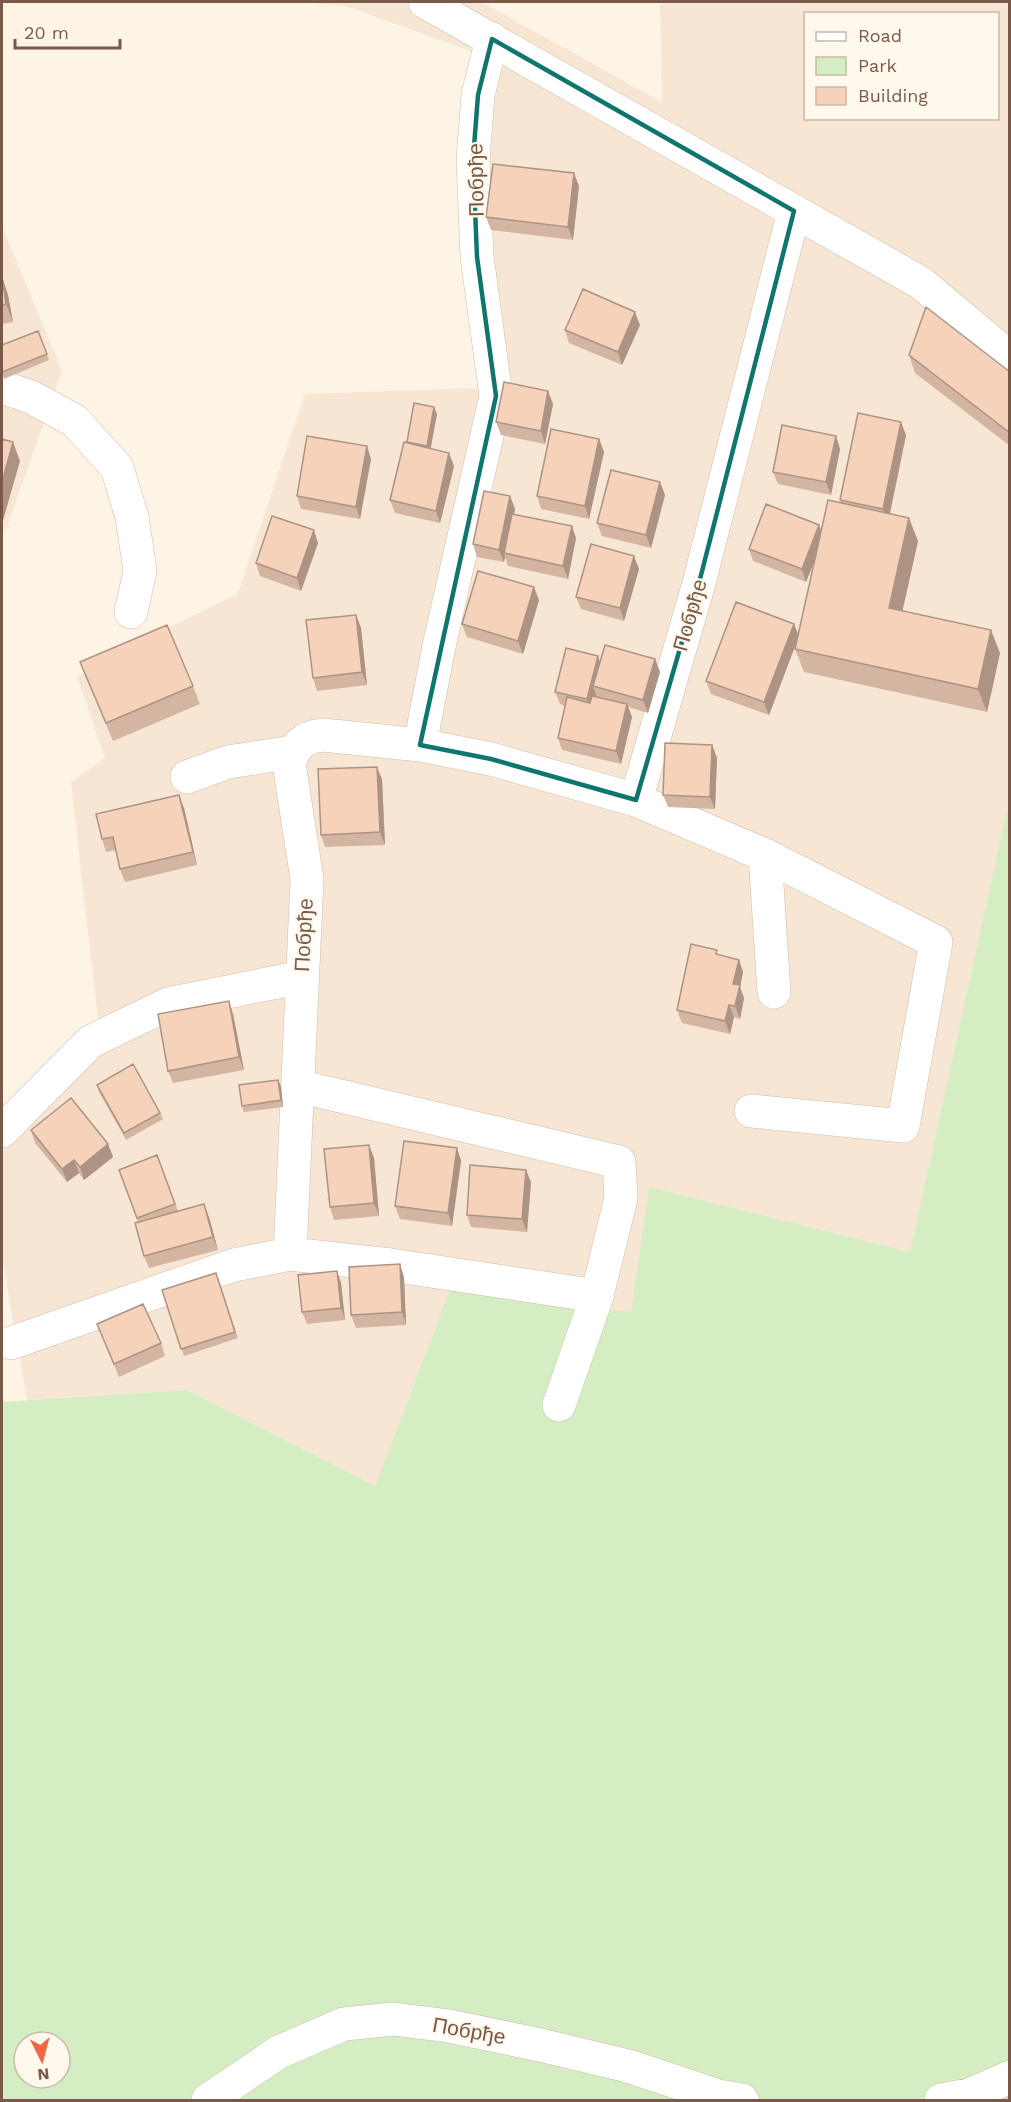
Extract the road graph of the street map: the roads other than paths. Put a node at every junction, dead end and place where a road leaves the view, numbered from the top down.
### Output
1 (425, 2) edge
2 (492, 39) junction
3 (794, 211) junction
4 (1010, 358) edge
5 (2, 387) edge
6 (131, 612) dead end
7 (420, 746) junction
8 (293, 752) junction
9 (187, 777) dead end
10 (636, 800) junction
11 (765, 855) junction
12 (302, 977) junction
13 (774, 992) dead end
14 (298, 1086) junction
15 (751, 1111) dead end
16 (2, 1131) edge
17 (290, 1254) junction
18 (597, 1296) junction
19 (11, 1343) dead end
20 (559, 1405) dead end
21 (1010, 2077) edge
22 (208, 2100) edge
23 (742, 2100) edge
24 (941, 2100) edge

1 - 2 street
2 - 3 street
2 - 7 street, Побрђе
3 - 4 street
3 - 10 street, Побрђе
5 - 6 street
7 - 8 street
7 - 10 street
8 - 9 street
8 - 12 street, Побрђе
10 - 11 street
11 - 13 street
11 - 15 street
12 - 14 street, Побрђе
12 - 16 street
14 - 17 street, Побрђе
14 - 18 street
17 - 18 street
17 - 19 street
18 - 20 street
21 - 24 street
22 - 23 street, Побрђе

